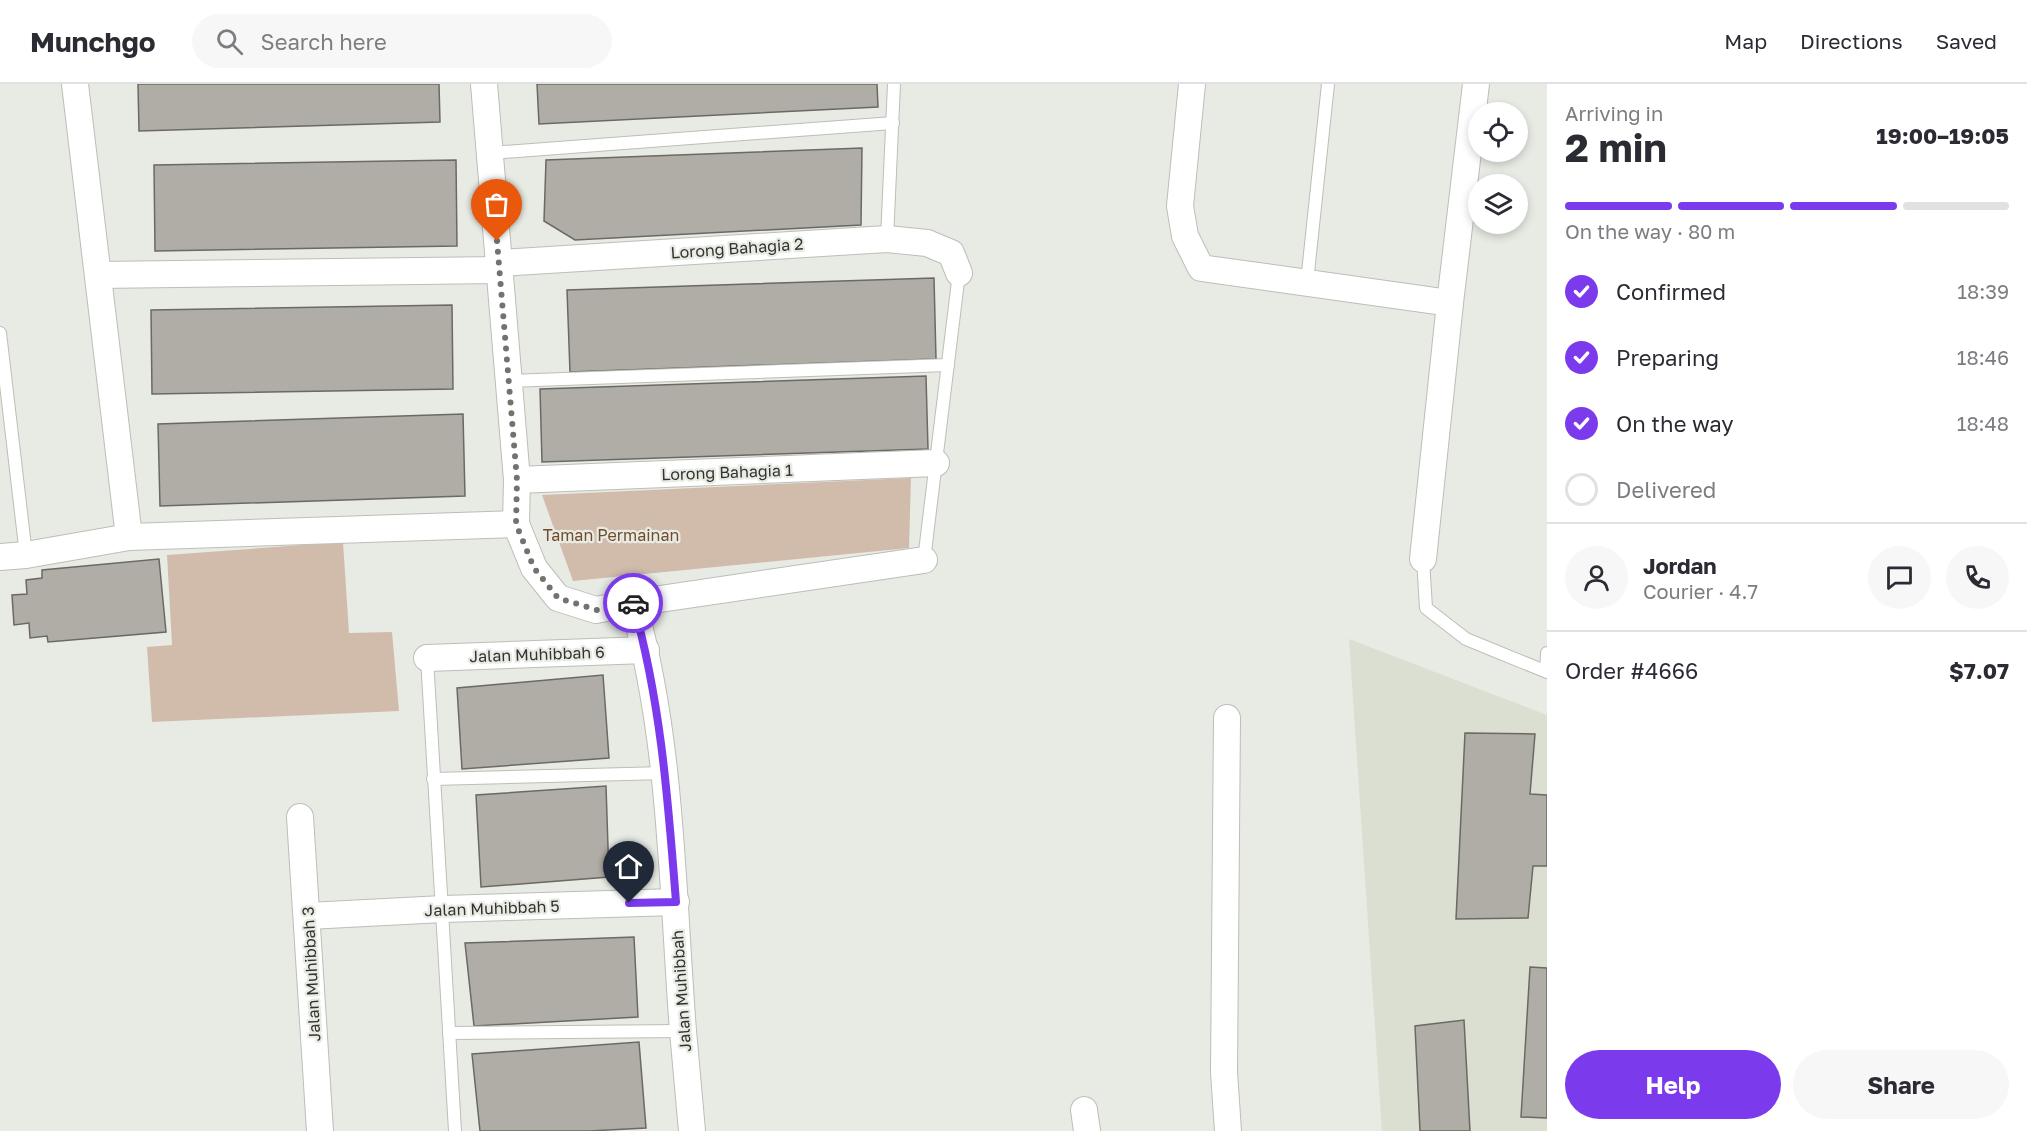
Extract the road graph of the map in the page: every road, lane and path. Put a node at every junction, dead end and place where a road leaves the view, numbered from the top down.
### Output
1 (75, 84) edge
2 (484, 84) edge
3 (894, 84) edge
4 (1192, 84) edge
5 (1328, 84) edge
6 (1476, 84) edge
7 (893, 123) junction
8 (490, 153) junction
9 (887, 238) junction
10 (499, 266) junction
11 (959, 273) joint
12 (98, 275) junction
13 (1307, 282) junction
14 (1450, 303) junction
15 (0, 333) edge
16 (948, 365) junction
17 (509, 381) junction
18 (936, 463) junction
19 (517, 480) junction
20 (516, 524) junction
21 (129, 537) junction
22 (26, 555) junction
23 (0, 557) edge
24 (1423, 559) joint
25 (924, 560) joint
26 (633, 603) junction
27 (646, 650) junction
28 (1547, 653) edge
29 (427, 658) joint
30 (1546, 672) edge
31 (1227, 718) dead end
32 (666, 773) junction
33 (434, 779) junction
34 (300, 817) dead end
35 (676, 902) junction
36 (442, 909) junction
37 (308, 916) junction
38 (683, 1031) junction
39 (448, 1033) junction
40 (320, 1131) edge
41 (455, 1131) edge
42 (692, 1131) edge
43 (1228, 1131) edge

1 - 12 street
2 - 8 street
3 - 7 lane
4 - 13 street
5 - 13 lane
6 - 14 street
7 - 8 lane
7 - 9 lane
8 - 10 street
9 - 10 street, Lorong Bahagia 2
9 - 11 street, Lorong Bahagia 2
10 - 12 street, Lorong Bahagia 2
10 - 17 street
11 - 16 lane
12 - 21 street
13 - 14 street
14 - 24 street
15 - 22 lane
16 - 17 lane
16 - 18 lane
17 - 19 street
18 - 19 street, Lorong Bahagia 1
18 - 25 lane
19 - 20 street
20 - 21 street
20 - 26 street
21 - 22 street
22 - 23 street
24 - 30 lane
25 - 26 street
26 - 27 street, Jalan Muhibbah
27 - 29 street, Jalan Muhibbah 6
27 - 32 street, Jalan Muhibbah
28 - 30 lane
29 - 33 lane
31 - 43 street
32 - 33 lane
32 - 35 street, Jalan Muhibbah
33 - 36 lane
34 - 37 street, Jalan Muhibbah 3
35 - 36 street, Jalan Muhibbah 5
35 - 38 street, Jalan Muhibbah
36 - 37 street, Jalan Muhibbah 5
36 - 39 lane
37 - 40 street, Jalan Muhibbah 3
38 - 39 lane
38 - 42 street, Jalan Muhibbah
39 - 41 lane

